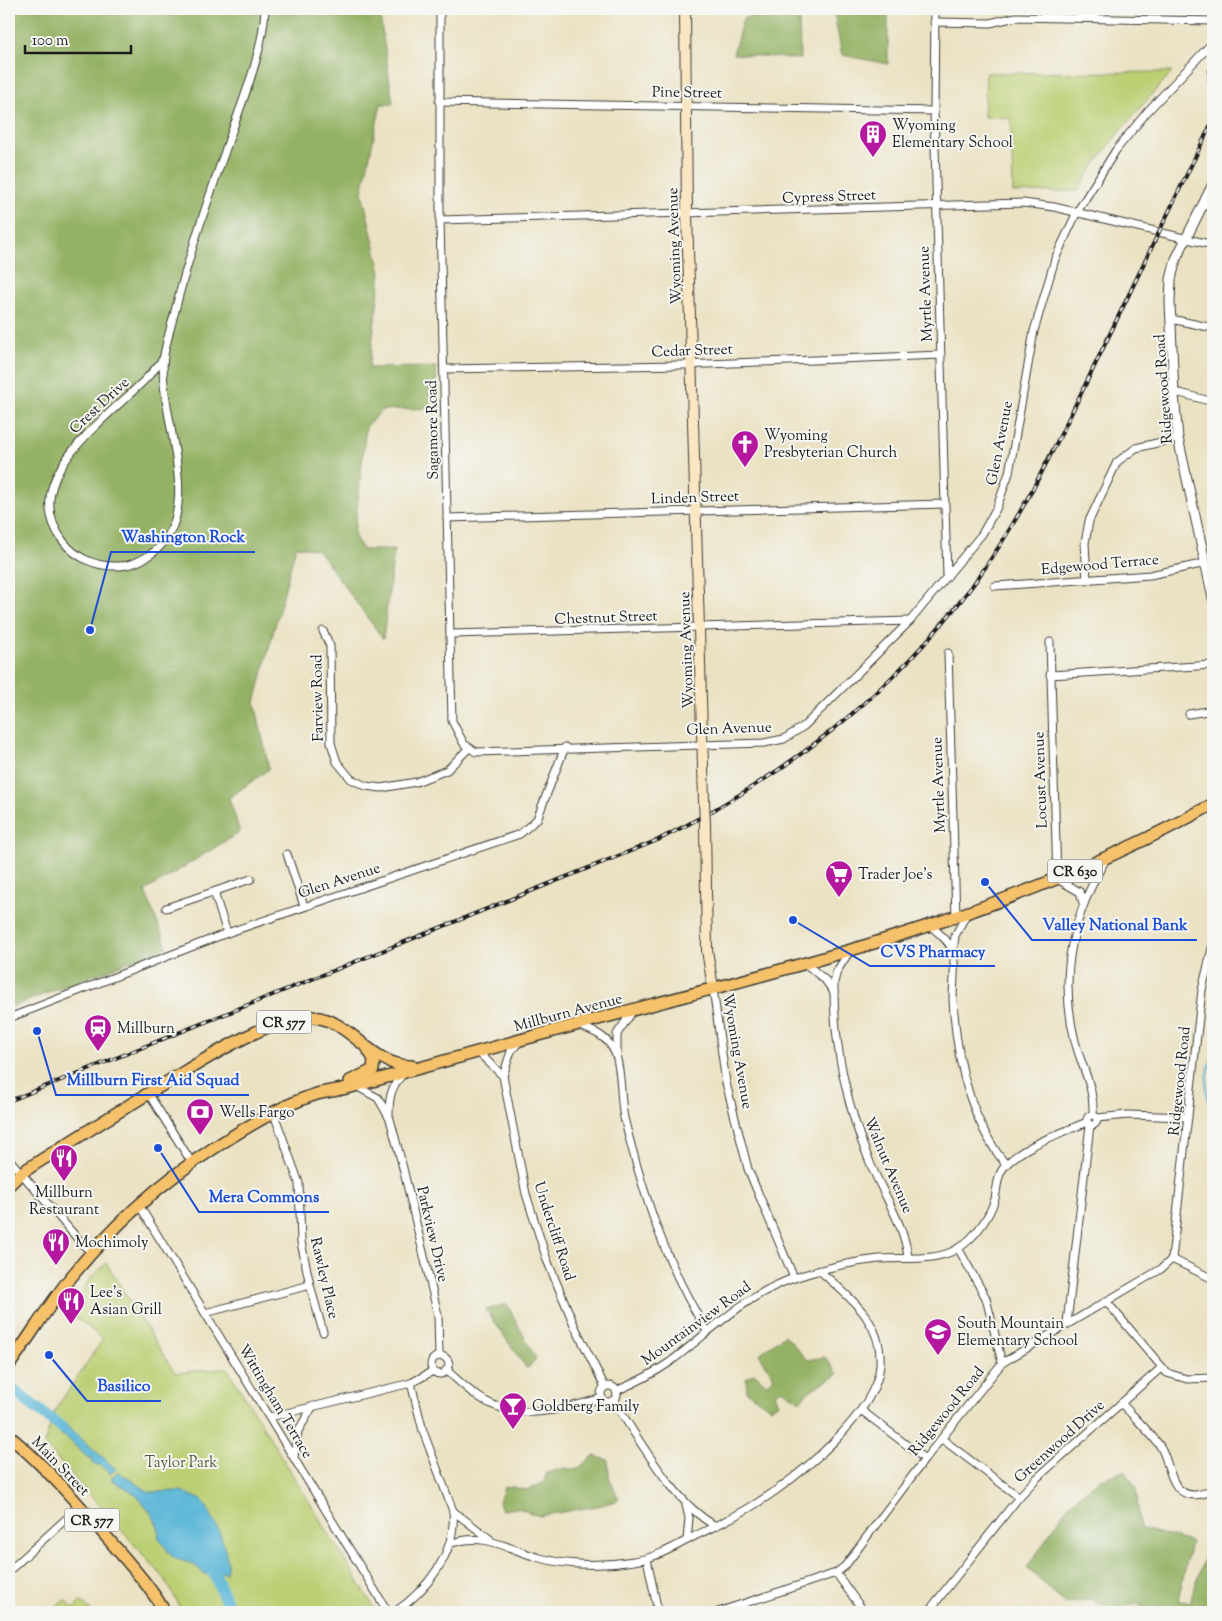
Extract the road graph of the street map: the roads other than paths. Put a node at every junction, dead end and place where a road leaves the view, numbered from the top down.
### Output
1 (265, 9) edge
2 (440, 9) edge
3 (685, 9) edge
4 (935, 9) edge
5 (1213, 21) edge
6 (934, 22) junction
7 (1213, 42) edge
8 (1213, 72) edge
9 (1213, 81) edge
10 (439, 102) junction
11 (685, 106) junction
12 (934, 111) junction
13 (1213, 184) edge
14 (936, 206) junction
15 (1077, 212) junction
16 (687, 214) junction
17 (440, 220) junction
18 (1186, 238) junction
19 (1213, 245) edge
20 (1172, 319) junction
21 (1213, 328) edge
22 (941, 355) junction
23 (164, 357) junction
24 (692, 364) junction
25 (445, 369) junction
26 (1174, 394) junction
27 (1213, 402) edge
28 (1178, 438) junction
29 (944, 504) junction
30 (697, 510) junction
31 (447, 518) junction
32 (1206, 563) junction
33 (947, 578) junction
34 (1087, 581) junction
35 (995, 586) dead end
36 (1213, 598) edge
37 (910, 621) junction
38 (700, 628) junction
39 (323, 631) dead end
40 (452, 634) junction
41 (1050, 642) dead end
42 (948, 652) dead end
43 (1213, 665) edge
44 (1050, 675) junction
45 (1213, 710) edge
46 (1189, 714) dead end
47 (704, 743) junction
48 (566, 747) junction
49 (469, 748) junction
50 (1213, 804) edge
51 (287, 854) dead end
52 (1107, 857) junction
53 (251, 879) dead end
54 (1057, 879) junction
55 (214, 892) junction
56 (1082, 903) junction
57 (304, 906) junction
58 (166, 908) dead end
59 (967, 913) junction
60 (956, 917) junction
61 (931, 926) junction
62 (227, 934) junction
63 (1213, 944) edge
64 (849, 952) junction
65 (953, 952) junction
66 (806, 964) junction
67 (713, 988) junction
68 (834, 993) junction
69 (639, 1008) junction
70 (9, 1018) edge
71 (577, 1025) junction
72 (522, 1040) junction
73 (368, 1049) junction
74 (477, 1051) junction
75 (617, 1059) junction
76 (421, 1066) junction
77 (406, 1071) junction
78 (503, 1076) junction
79 (355, 1086) junction
80 (148, 1093) junction
81 (316, 1094) junction
82 (274, 1114) junction
83 (1095, 1116) junction
84 (1188, 1117) junction
85 (390, 1119) junction
86 (1089, 1124) junction
87 (9, 1159) edge
88 (192, 1163) junction
89 (1006, 1165) junction
90 (21, 1173) junction
91 (9, 1185) edge
92 (139, 1205) junction
93 (958, 1248) junction
94 (92, 1252) junction
95 (908, 1257) junction
96 (1172, 1259) junction
97 (820, 1271) junction
98 (794, 1278) junction
99 (1213, 1279) edge
100 (310, 1285) junction
101 (1106, 1301) junction
102 (205, 1313) junction
103 (1067, 1323) junction
104 (707, 1330) junction
105 (323, 1332) dead end
106 (439, 1356) junction
107 (1002, 1363) junction
108 (9, 1365) edge
109 (1162, 1367) junction
110 (446, 1370) junction
111 (433, 1371) junction
112 (1213, 1378) edge
113 (411, 1383) junction
114 (605, 1387) junction
115 (616, 1391) junction
116 (602, 1398) junction
117 (613, 1400) junction
118 (1121, 1403) junction
119 (313, 1406) junction
120 (861, 1410) junction
121 (270, 1417) junction
122 (9, 1436) edge
123 (942, 1438) junction
124 (294, 1458) junction
125 (925, 1459) junction
126 (1213, 1488) edge
127 (1019, 1497) junction
128 (685, 1502) junction
129 (80, 1506) junction
130 (452, 1511) junction
131 (716, 1526) junction
132 (687, 1540) junction
133 (493, 1541) junction
134 (449, 1544) junction
135 (647, 1559) junction
136 (9, 1571) edge
137 (836, 1573) junction
138 (165, 1612) edge
139 (388, 1612) edge
140 (395, 1612) edge
141 (658, 1612) edge
142 (718, 1612) edge
143 (864, 1612) edge
144 (928, 1612) edge

1 - 23 street
2 - 10 street, Sagamore Road
3 - 11 main road, Wyoming Avenue
4 - 6 street, Myrtle Avenue
5 - 6 street
6 - 12 street, Myrtle Avenue
7 - 15 street, Glen Avenue
8 - 9 street
10 - 11 street, Pine Street
10 - 17 street, Sagamore Road
11 - 12 street, Pine Street
11 - 16 main road, Wyoming Avenue
12 - 14 street, Myrtle Avenue
13 - 18 street, Ridgewood Road
14 - 15 street, Cypress Street
14 - 16 street, Cypress Street
14 - 22 street, Myrtle Avenue
15 - 18 street, Cypress Street
15 - 33 street, Glen Avenue
16 - 17 street, Cypress Street
16 - 24 main road, Wyoming Avenue
17 - 25 street, Sagamore Road
18 - 19 street, Cypress Street
18 - 20 street, Ridgewood Road
20 - 21 street
20 - 26 street, Ridgewood Road
22 - 24 street, Cedar Street
22 - 29 street, Myrtle Avenue
23 - 23 street, Crest Drive
24 - 25 street, Cedar Street
24 - 30 main road, Wyoming Avenue
25 - 31 street, Sagamore Road
26 - 27 street
26 - 28 street, Ridgewood Road
28 - 32 street, Ridgewood Road
28 - 34 street
29 - 30 street, Linden Street
29 - 33 street, Myrtle Avenue
30 - 31 street, Linden Street
30 - 38 main road, Wyoming Avenue
31 - 40 street, Sagamore Road
32 - 34 street, Edgewood Terrace
32 - 36 street, Ridgewood Road
33 - 37 street, Glen Avenue
34 - 35 street, Edgewood Terrace
37 - 38 street, Chestnut Street
37 - 47 street, Glen Avenue
38 - 40 street, Chestnut Street
38 - 47 main road, Wyoming Avenue
39 - 49 street, Farview Road
40 - 49 street, Sagamore Road
41 - 44 street, Locust Avenue
42 - 60 street, Myrtle Avenue
43 - 44 street
44 - 54 street, Locust Avenue
45 - 46 street
47 - 48 street, Glen Avenue
47 - 67 main road, Wyoming Avenue, bridge
48 - 49 street
48 - 57 street, Glen Avenue
50 - 52 main road, Millburn Avenue / CR 630
51 - 57 street
52 - 54 main road, Millburn Avenue / CR 630
52 - 56 street
53 - 55 street
54 - 56 street
54 - 59 main road, Millburn Avenue / CR 630
55 - 58 street
55 - 62 street
56 - 83 street
57 - 62 street, Glen Avenue
59 - 60 main road, Millburn Avenue / CR 630
59 - 65 street
60 - 61 main road, Millburn Avenue / CR 630
61 - 64 main road, Millburn Avenue / CR 630
61 - 65 street
62 - 70 street, Glen Avenue
63 - 84 street, Ridgewood Road
64 - 66 main road, Millburn Avenue / CR 630
64 - 68 street, Walnut Avenue
65 - 89 street
66 - 67 main road, Millburn Avenue / CR 630
66 - 68 street
67 - 69 main road, Millburn Avenue / CR 577
67 - 98 street, Wyoming Avenue
68 - 95 street, Walnut Avenue
69 - 71 main road, Millburn Avenue / CR 577
69 - 75 street
71 - 72 main road, Millburn Avenue / CR 577
71 - 75 street
72 - 74 main road, Millburn Avenue / CR 577
72 - 78 street, Undercliff Road
73 - 76 main road, CR 577
73 - 80 main road, CR 577
73 - 81 main road
74 - 76 main road, Millburn Avenue / CR 577
74 - 78 street
75 - 104 street
76 - 77 main road, Millburn Avenue / CR 577
77 - 79 main road, Millburn Avenue / CR 577
77 - 85 street, Parkview Drive
78 - 114 street, Undercliff Road
79 - 81 main road, Millburn Avenue / CR 577
79 - 85 street, Parkview Drive
80 - 88 street
80 - 90 main road, CR 577
81 - 82 main road, Millburn Avenue / CR 577
82 - 88 main road, Millburn Avenue / CR 577
82 - 100 street, Rawley Place
83 - 84 street
83 - 86 street
84 - 96 street, Ridgewood Road
85 - 106 street, Parkview Drive
86 - 89 street
86 - 103 street
87 - 90 street
88 - 92 main road, Millburn Avenue / CR 577
89 - 93 street, Mountainview Road
90 - 91 main road, CR 577
90 - 94 street
92 - 94 main road, Millburn Avenue / CR 577
92 - 102 street, Wittingham Terrace
93 - 95 street, Mountainview Road
93 - 107 street
94 - 108 main road, Millburn Avenue / CR 577
95 - 97 street, Mountainview Road
96 - 99 street
96 - 101 street, Ridgewood Road
97 - 98 street, Mountainview Road
97 - 120 street
98 - 104 street, Mountainview Road
100 - 102 street
100 - 105 street, Rawley Place
101 - 103 street, Ridgewood Road
101 - 109 street
102 - 121 street, Wittingham Terrace
103 - 107 street, Ridgewood Road
104 - 115 street, Mountainview Road
106 - 110 street
106 - 111 street
107 - 123 street, Ridgewood Road
109 - 112 street
109 - 118 street, Greenwood Drive
110 - 111 street
110 - 116 street
111 - 113 street
113 - 119 street
113 - 130 street
114 - 115 street
114 - 116 street
115 - 117 street
116 - 117 street
117 - 128 street
118 - 126 street
118 - 127 street, Greenwood Drive
119 - 121 street
119 - 124 street
120 - 125 street
120 - 131 street
121 - 124 street, Wittingham Terrace
122 - 129 main road, Main Street / CR 577
123 - 125 street, Ridgewood Road
123 - 127 street
124 - 139 street, Wittingham Terrace
125 - 137 street, Ridgewood Road
127 - 144 street, Greenwood Drive
128 - 131 street
128 - 132 street
129 - 136 street
129 - 138 main road, Main Street / CR 577
130 - 133 street
130 - 134 street
131 - 132 street
132 - 135 street
133 - 134 street
133 - 135 street
134 - 140 street
135 - 141 street
137 - 142 street, Ridgewood Road
137 - 143 street

